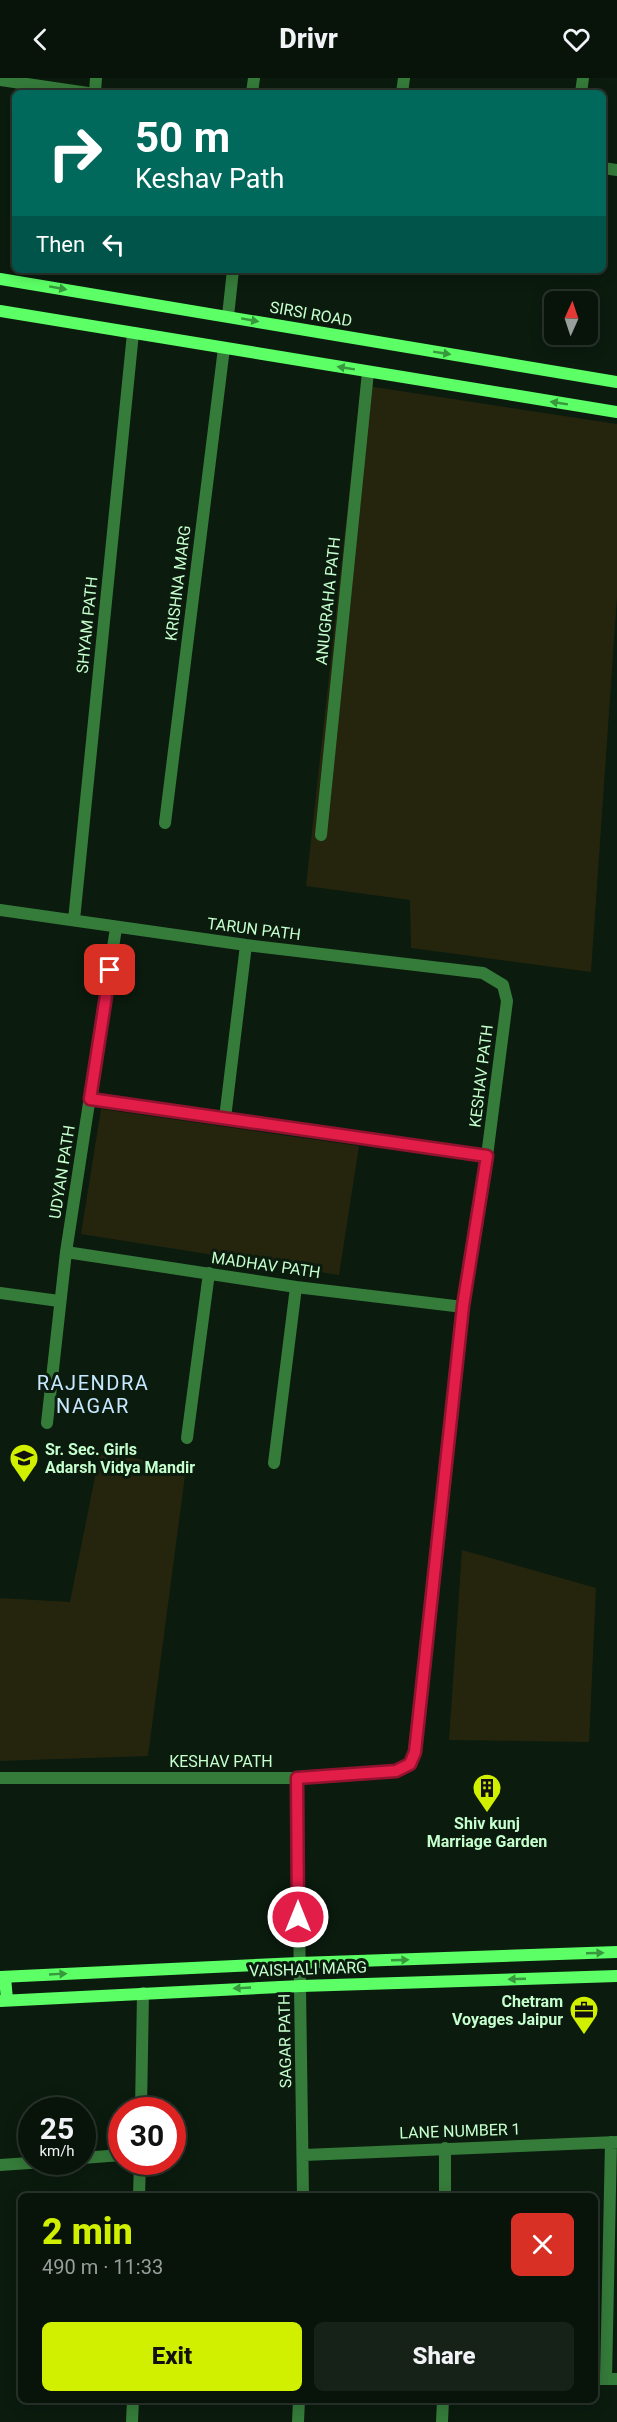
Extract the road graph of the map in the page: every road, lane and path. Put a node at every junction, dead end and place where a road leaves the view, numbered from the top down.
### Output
1 (0, 80) edge
2 (68, 90) edge
3 (233, 273) edge
4 (0, 279) edge
5 (0, 310) edge
6 (228, 316) junction
7 (133, 333) junction
8 (225, 348) junction
9 (368, 372) junction
10 (617, 382) edge
11 (617, 412) edge
12 (165, 823) dead end
13 (321, 835) dead end
14 (0, 910) edge
15 (74, 920) junction
16 (116, 928) junction
17 (246, 945) junction
18 (503, 985) joint
19 (90, 1099) junction
20 (225, 1118) junction
21 (487, 1156) junction
22 (66, 1252) junction
23 (209, 1273) junction
24 (296, 1287) junction
25 (0, 1293) edge
26 (59, 1300) junction
27 (463, 1306) junction
28 (47, 1424) dead end
29 (187, 1438) dead end
30 (274, 1463) dead end
31 (0, 1778) edge
32 (297, 1778) junction
33 (617, 1952) edge
34 (299, 1963) junction
35 (617, 1976) edge
36 (2, 1977) edge
37 (301, 1986) junction
38 (143, 1993) junction
39 (3, 2001) edge
40 (141, 2097) edge
41 (614, 2142) edge
42 (445, 2148) junction
43 (304, 2155) junction
44 (18, 2164) edge
45 (0, 2165) edge
46 (140, 2175) edge
47 (139, 2193) edge
48 (303, 2193) edge
49 (445, 2193) edge
50 (606, 2379) edge
51 (133, 2403) edge
52 (299, 2403) edge
53 (443, 2403) edge
54 (132, 2422) edge
55 (298, 2422) edge
56 (442, 2422) edge

1 - 2 street
3 - 6 street
4 -> 6 main road, SIRSI ROAD
5 - 7 main road
6 -> 10 main road, SIRSI ROAD
7 - 8 main road
7 - 15 street, SHYAM PATH
9 -> 8 main road
8 - 12 street, KRISHNA MARG
11 -> 9 main road
9 - 13 street, ANUGRAHA PATH
14 - 15 street, TARUN PATH
15 - 16 street, TARUN PATH
16 - 17 street, TARUN PATH
16 - 19 street, UDYAN PATH
17 - 18 street, TARUN PATH
17 - 20 street
18 - 21 street, KESHAV PATH
19 - 20 street
19 - 22 street, UDYAN PATH
20 - 21 street
21 - 27 street, KESHAV PATH
22 - 23 street, MADHAV PATH
22 - 26 street, UDYAN PATH
23 - 24 street, MADHAV PATH
23 - 29 street
24 - 27 street, MADHAV PATH
24 - 30 street
25 - 26 street
26 - 28 street, UDYAN PATH
27 - 32 street, KESHAV PATH
31 - 32 street, KESHAV PATH
32 - 34 street, SAGAR PATH
34 -> 33 main road, VAISHALI MARG
36 -> 34 main road, VAISHALI MARG
34 - 37 street, SAGAR PATH
35 -> 37 main road, VAISHALI MARG
36 - 39 main road
37 -> 38 main road, VAISHALI MARG
37 - 43 street, SAGAR PATH
38 - 39 main road, VAISHALI MARG
38 - 40 street
41 - 42 street, LANE NUMBER 1
41 - 50 street
42 - 43 street, LANE NUMBER 1
42 - 49 street
43 - 48 street, SAGAR PATH
44 - 45 street
46 - 47 street
51 - 54 street
52 - 55 street
53 - 56 street

